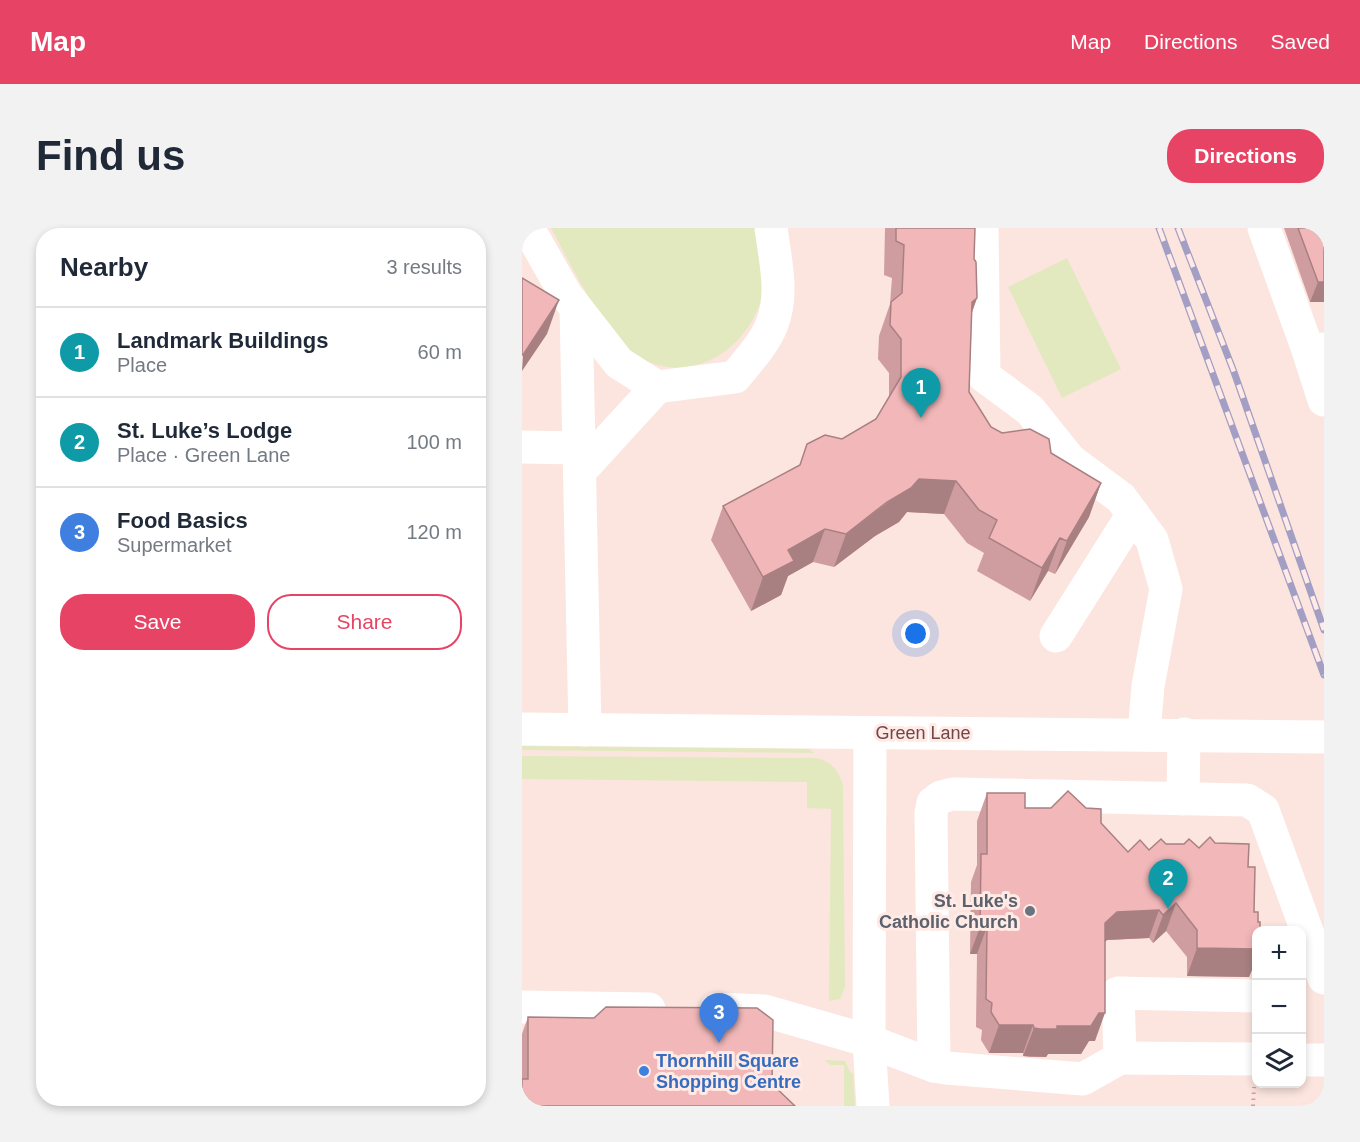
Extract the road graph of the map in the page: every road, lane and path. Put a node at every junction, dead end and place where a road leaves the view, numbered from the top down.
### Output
1 (528, 228) edge
2 (771, 228) edge
3 (982, 228) edge
4 (1264, 228) edge
5 (576, 308) junction
6 (1316, 350) edge
7 (657, 387) junction
8 (1324, 400) edge
9 (522, 447) edge
10 (581, 459) junction
11 (1133, 514) junction
12 (1056, 636) dead end
13 (522, 729) edge
14 (585, 730) junction
15 (870, 733) junction
16 (1144, 734) junction
17 (1184, 734) junction
18 (1324, 737) edge
19 (1183, 799) junction
20 (1314, 973) edge
21 (1252, 996) edge
22 (522, 1007) edge
23 (869, 1041) junction
24 (1120, 1058) junction
25 (1252, 1059) edge
26 (1306, 1060) edge
27 (1324, 1060) edge
28 (934, 1066) junction
29 (873, 1106) edge

1 - 5 street
2 - 7 street
3 - 11 street
4 - 6 street
5 - 7 street
5 - 10 street
6 - 8 street
7 - 10 street
9 - 10 street
10 - 14 street
11 - 12 street
11 - 16 street
13 - 14 street, Green Lane
14 - 15 street, Green Lane
15 - 16 street, Green Lane
15 - 23 street
16 - 17 street, Green Lane
17 - 18 street, Green Lane
17 - 19 street
19 - 20 street
19 - 28 street
21 - 24 street
22 - 23 street
23 - 28 street
23 - 29 street
24 - 25 street
24 - 28 street
26 - 27 street

